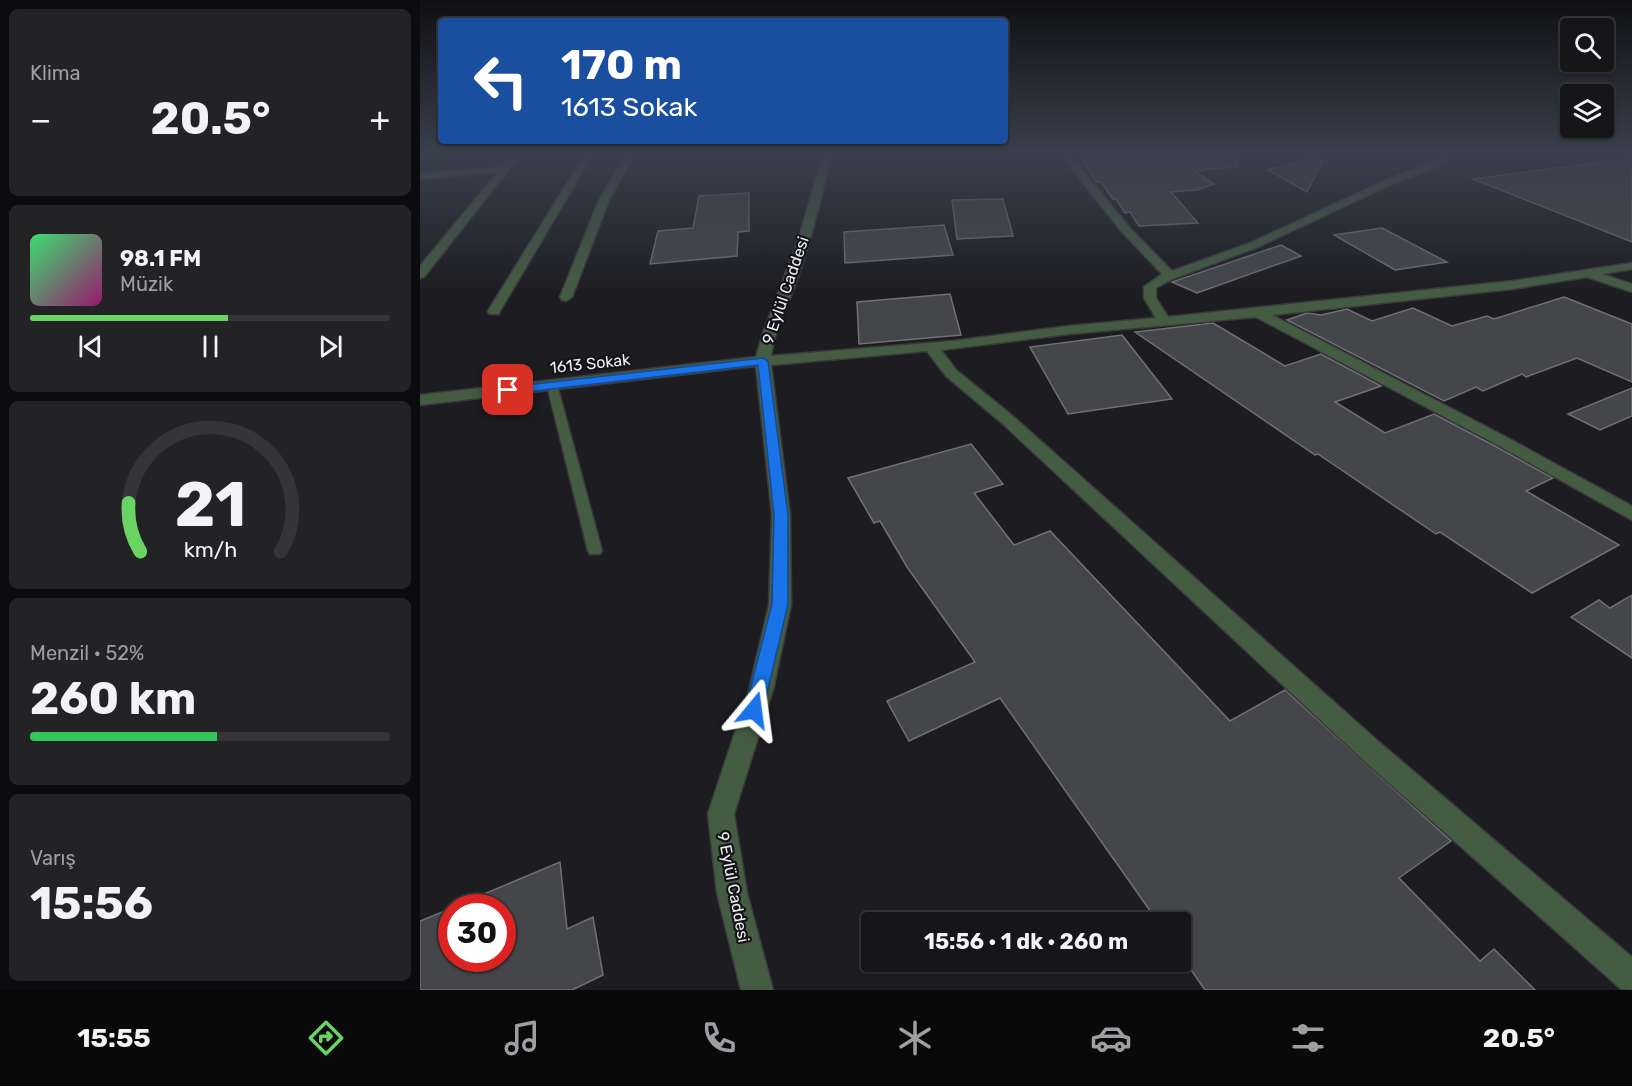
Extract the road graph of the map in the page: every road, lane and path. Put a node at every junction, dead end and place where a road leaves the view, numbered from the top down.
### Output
1 (480, 200) edge
2 (561, 200) edge
3 (604, 200) edge
4 (814, 200) edge
5 (1101, 200) edge
6 (1350, 200) edge
7 (1632, 266) edge
8 (1588, 273) junction
9 (420, 274) edge
10 (1170, 276) junction
11 (1632, 288) edge
12 (566, 297) dead end
13 (494, 310) dead end
14 (1258, 313) junction
15 (1164, 322) junction
16 (931, 347) junction
17 (763, 361) junction
18 (552, 385) junction
19 (420, 400) edge
20 (1632, 514) edge
21 (595, 551) dead end
22 (1632, 978) edge
23 (757, 990) edge

1 - 9 street
2 - 13 street
3 - 12 street
4 - 17 street, 9 Eylül Caddesi
5 - 10 street
6 - 10 street
7 - 8 street, 1613 Sokak
8 - 11 street
8 - 14 street, 1613 Sokak
10 - 15 street
14 - 15 street, 1613 Sokak
14 - 20 street
15 - 16 street, 1613 Sokak
16 - 17 street, 1613 Sokak
16 - 22 street
17 - 18 street, 1613 Sokak
17 - 23 street, 9 Eylül Caddesi
18 - 19 street, 1613 Sokak
18 - 21 lane

